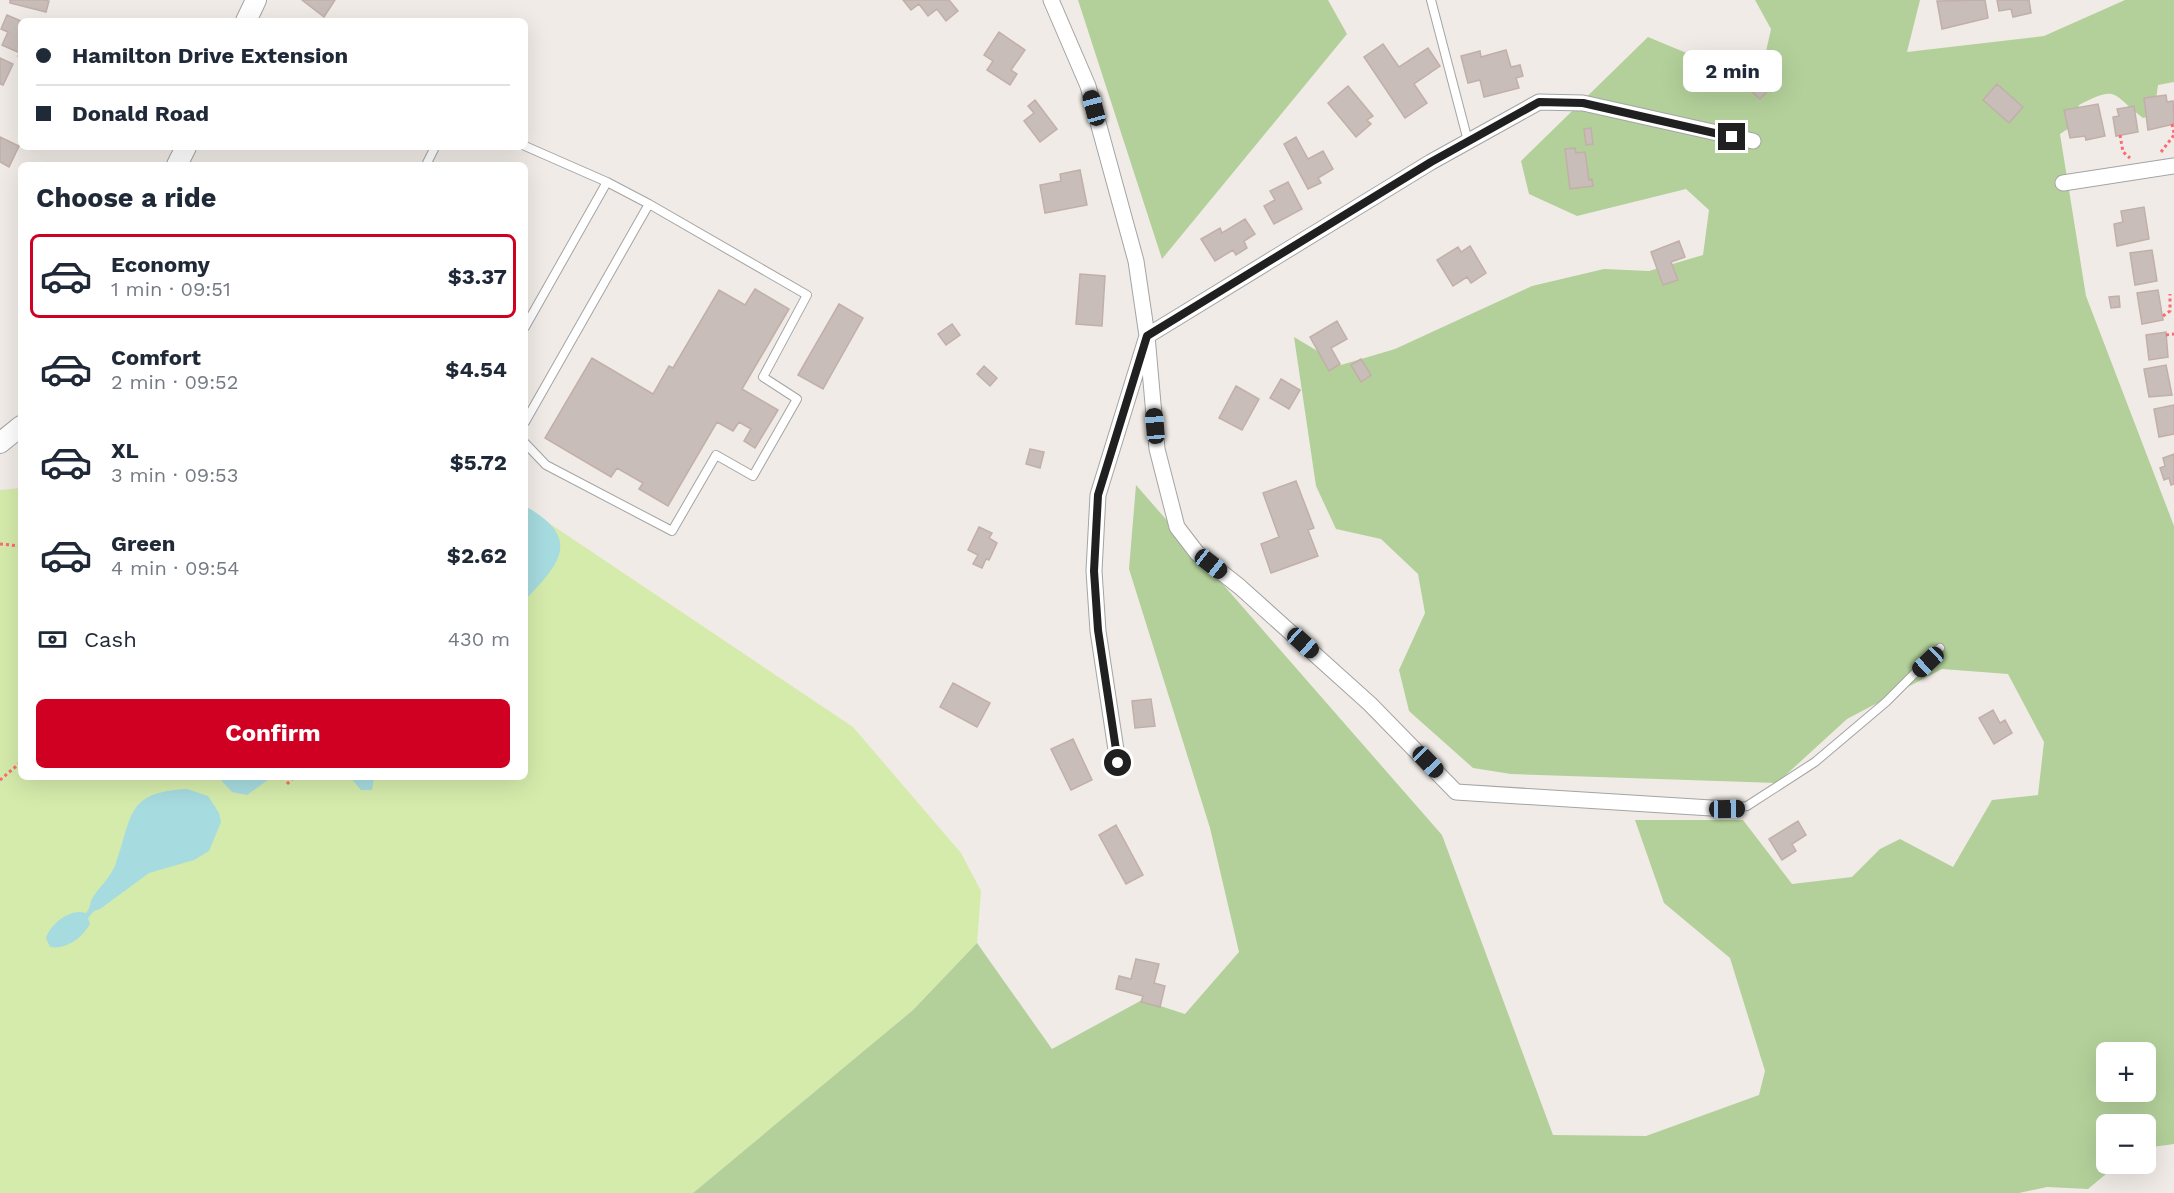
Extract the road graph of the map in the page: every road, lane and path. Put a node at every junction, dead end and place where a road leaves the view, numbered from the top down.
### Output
1 (256, 0) edge
2 (1051, 0) edge
3 (1431, 0) edge
4 (247, 18) edge
5 (2172, 124) dead end
6 (2174, 134) edge
7 (2120, 135) dead end
8 (1468, 141) junction
9 (1753, 141) dead end
10 (528, 147) edge
11 (2159, 154) dead end
12 (2138, 157) dead end
13 (2174, 166) edge
14 (608, 182) junction
15 (2063, 183) dead end
16 (649, 204) junction
17 (2170, 294) dead end
18 (2163, 316) dead end
19 (528, 322) edge
20 (2174, 334) edge
21 (2166, 335) dead end
22 (1147, 336) junction
23 (528, 417) edge
24 (18, 428) edge
25 (0, 443) edge
26 (528, 445) edge
27 (0, 544) edge
28 (18, 546) edge
29 (1940, 648) dead end
30 (1118, 763) dead end
31 (18, 765) edge
32 (0, 780) edge
33 (291, 780) edge
34 (287, 784) dead end
35 (1727, 809) joint

1 - 4 street
2 - 22 street
3 - 8 lane
5 - 6 path
6 - 11 path
7 - 12 path
8 - 9 street
8 - 22 street
10 - 14 lane
13 - 15 street
14 - 16 lane
14 - 19 lane
16 - 23 lane
16 - 26 lane
17 - 18 path
20 - 21 path
22 - 30 street
22 - 35 street
24 - 25 street
27 - 28 path
29 - 35 lane
31 - 32 path
33 - 34 path

